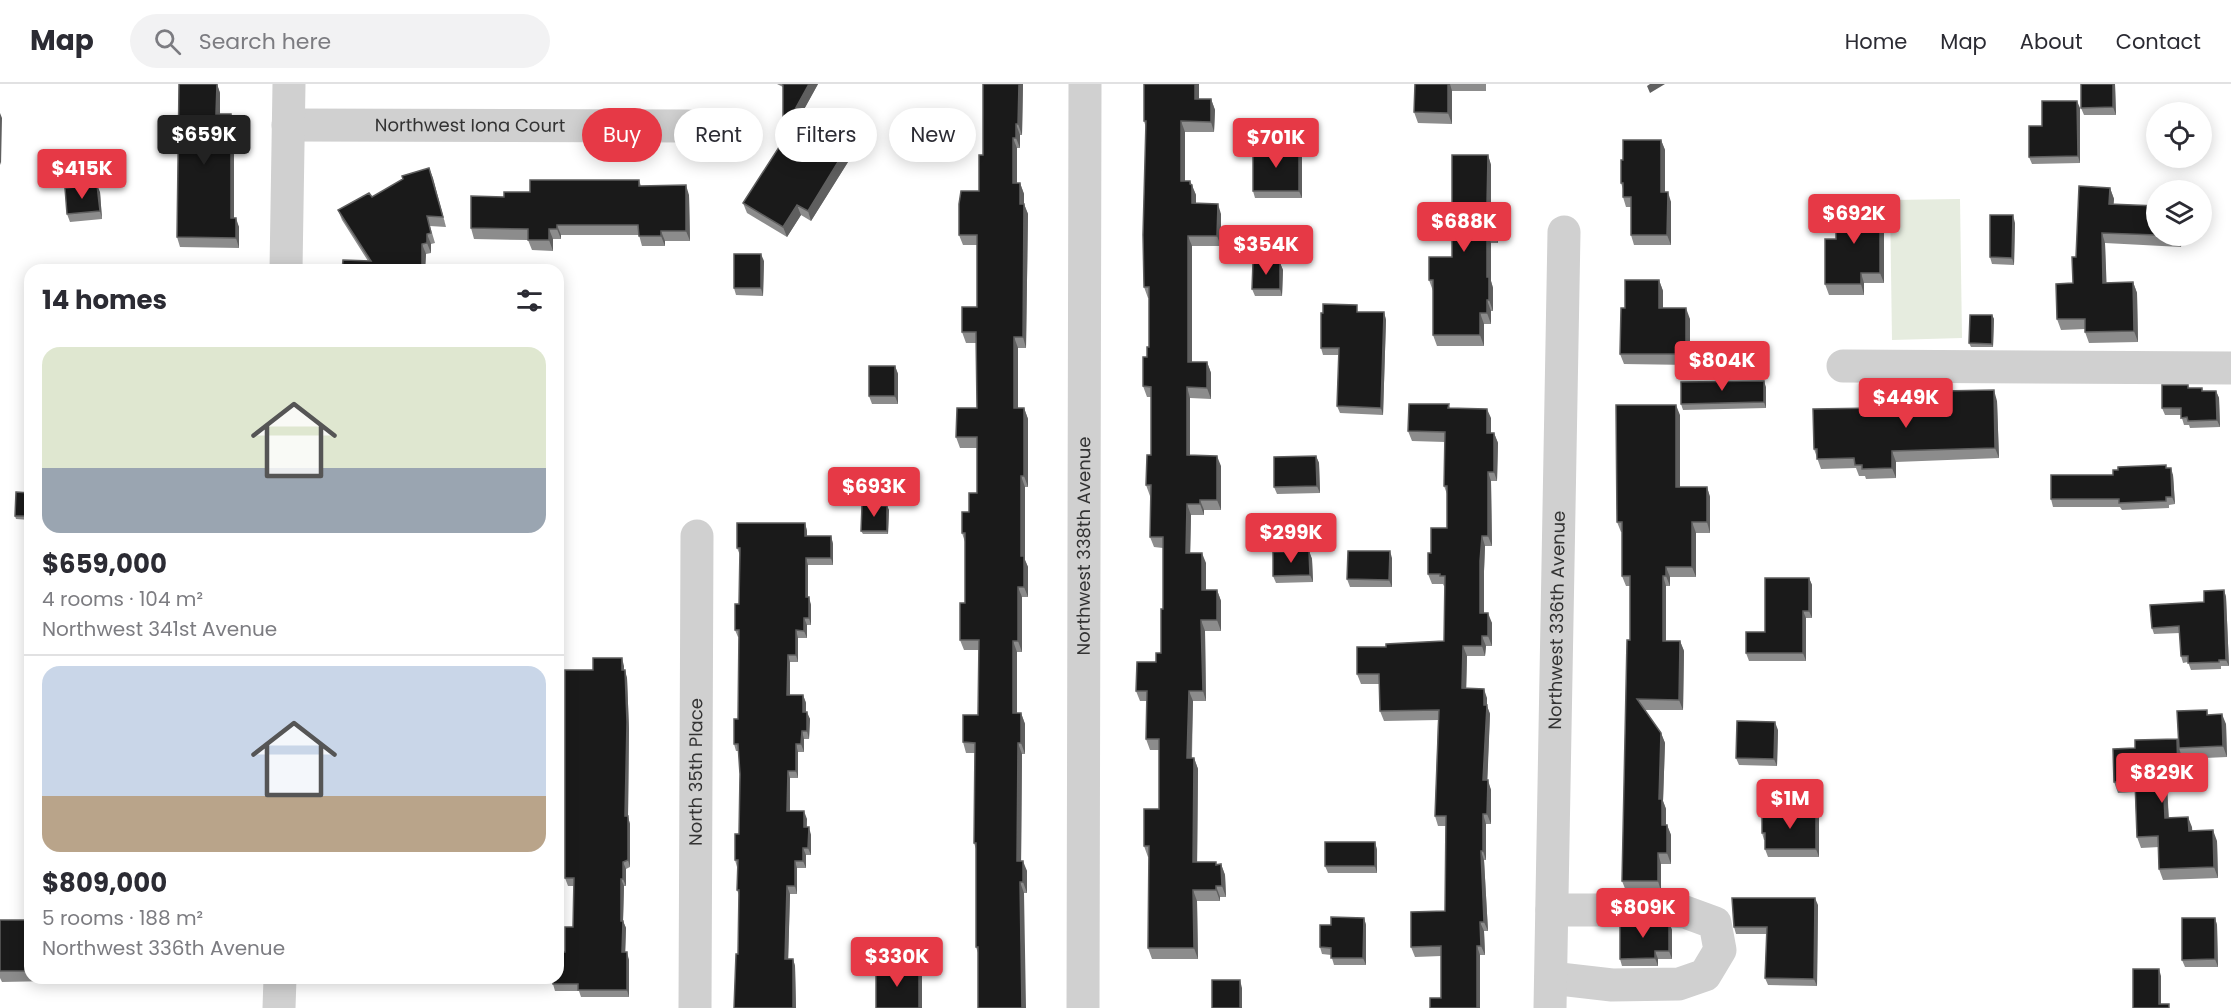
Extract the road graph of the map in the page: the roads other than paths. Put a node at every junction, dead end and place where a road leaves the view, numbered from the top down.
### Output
1 (289, 84) edge
2 (1085, 84) edge
3 (288, 125) junction
4 (674, 126) edge
5 (1564, 232) dead end
6 (286, 264) edge
7 (1844, 366) dead end
8 (2231, 368) edge
9 (697, 536) dead end
10 (1552, 909) junction
11 (280, 984) edge
12 (1550, 993) edge
13 (279, 1008) edge
14 (695, 1008) edge
15 (1083, 1008) edge

1 - 3 street
2 - 15 street, Northwest 338th Avenue
3 - 4 street, Northwest Iona Court
3 - 6 street
5 - 10 street, Northwest 336th Avenue
7 - 8 street
9 - 14 street, North 35th Place
10 - 12 street, Northwest 336th Avenue
10 - 12 street
11 - 13 street

